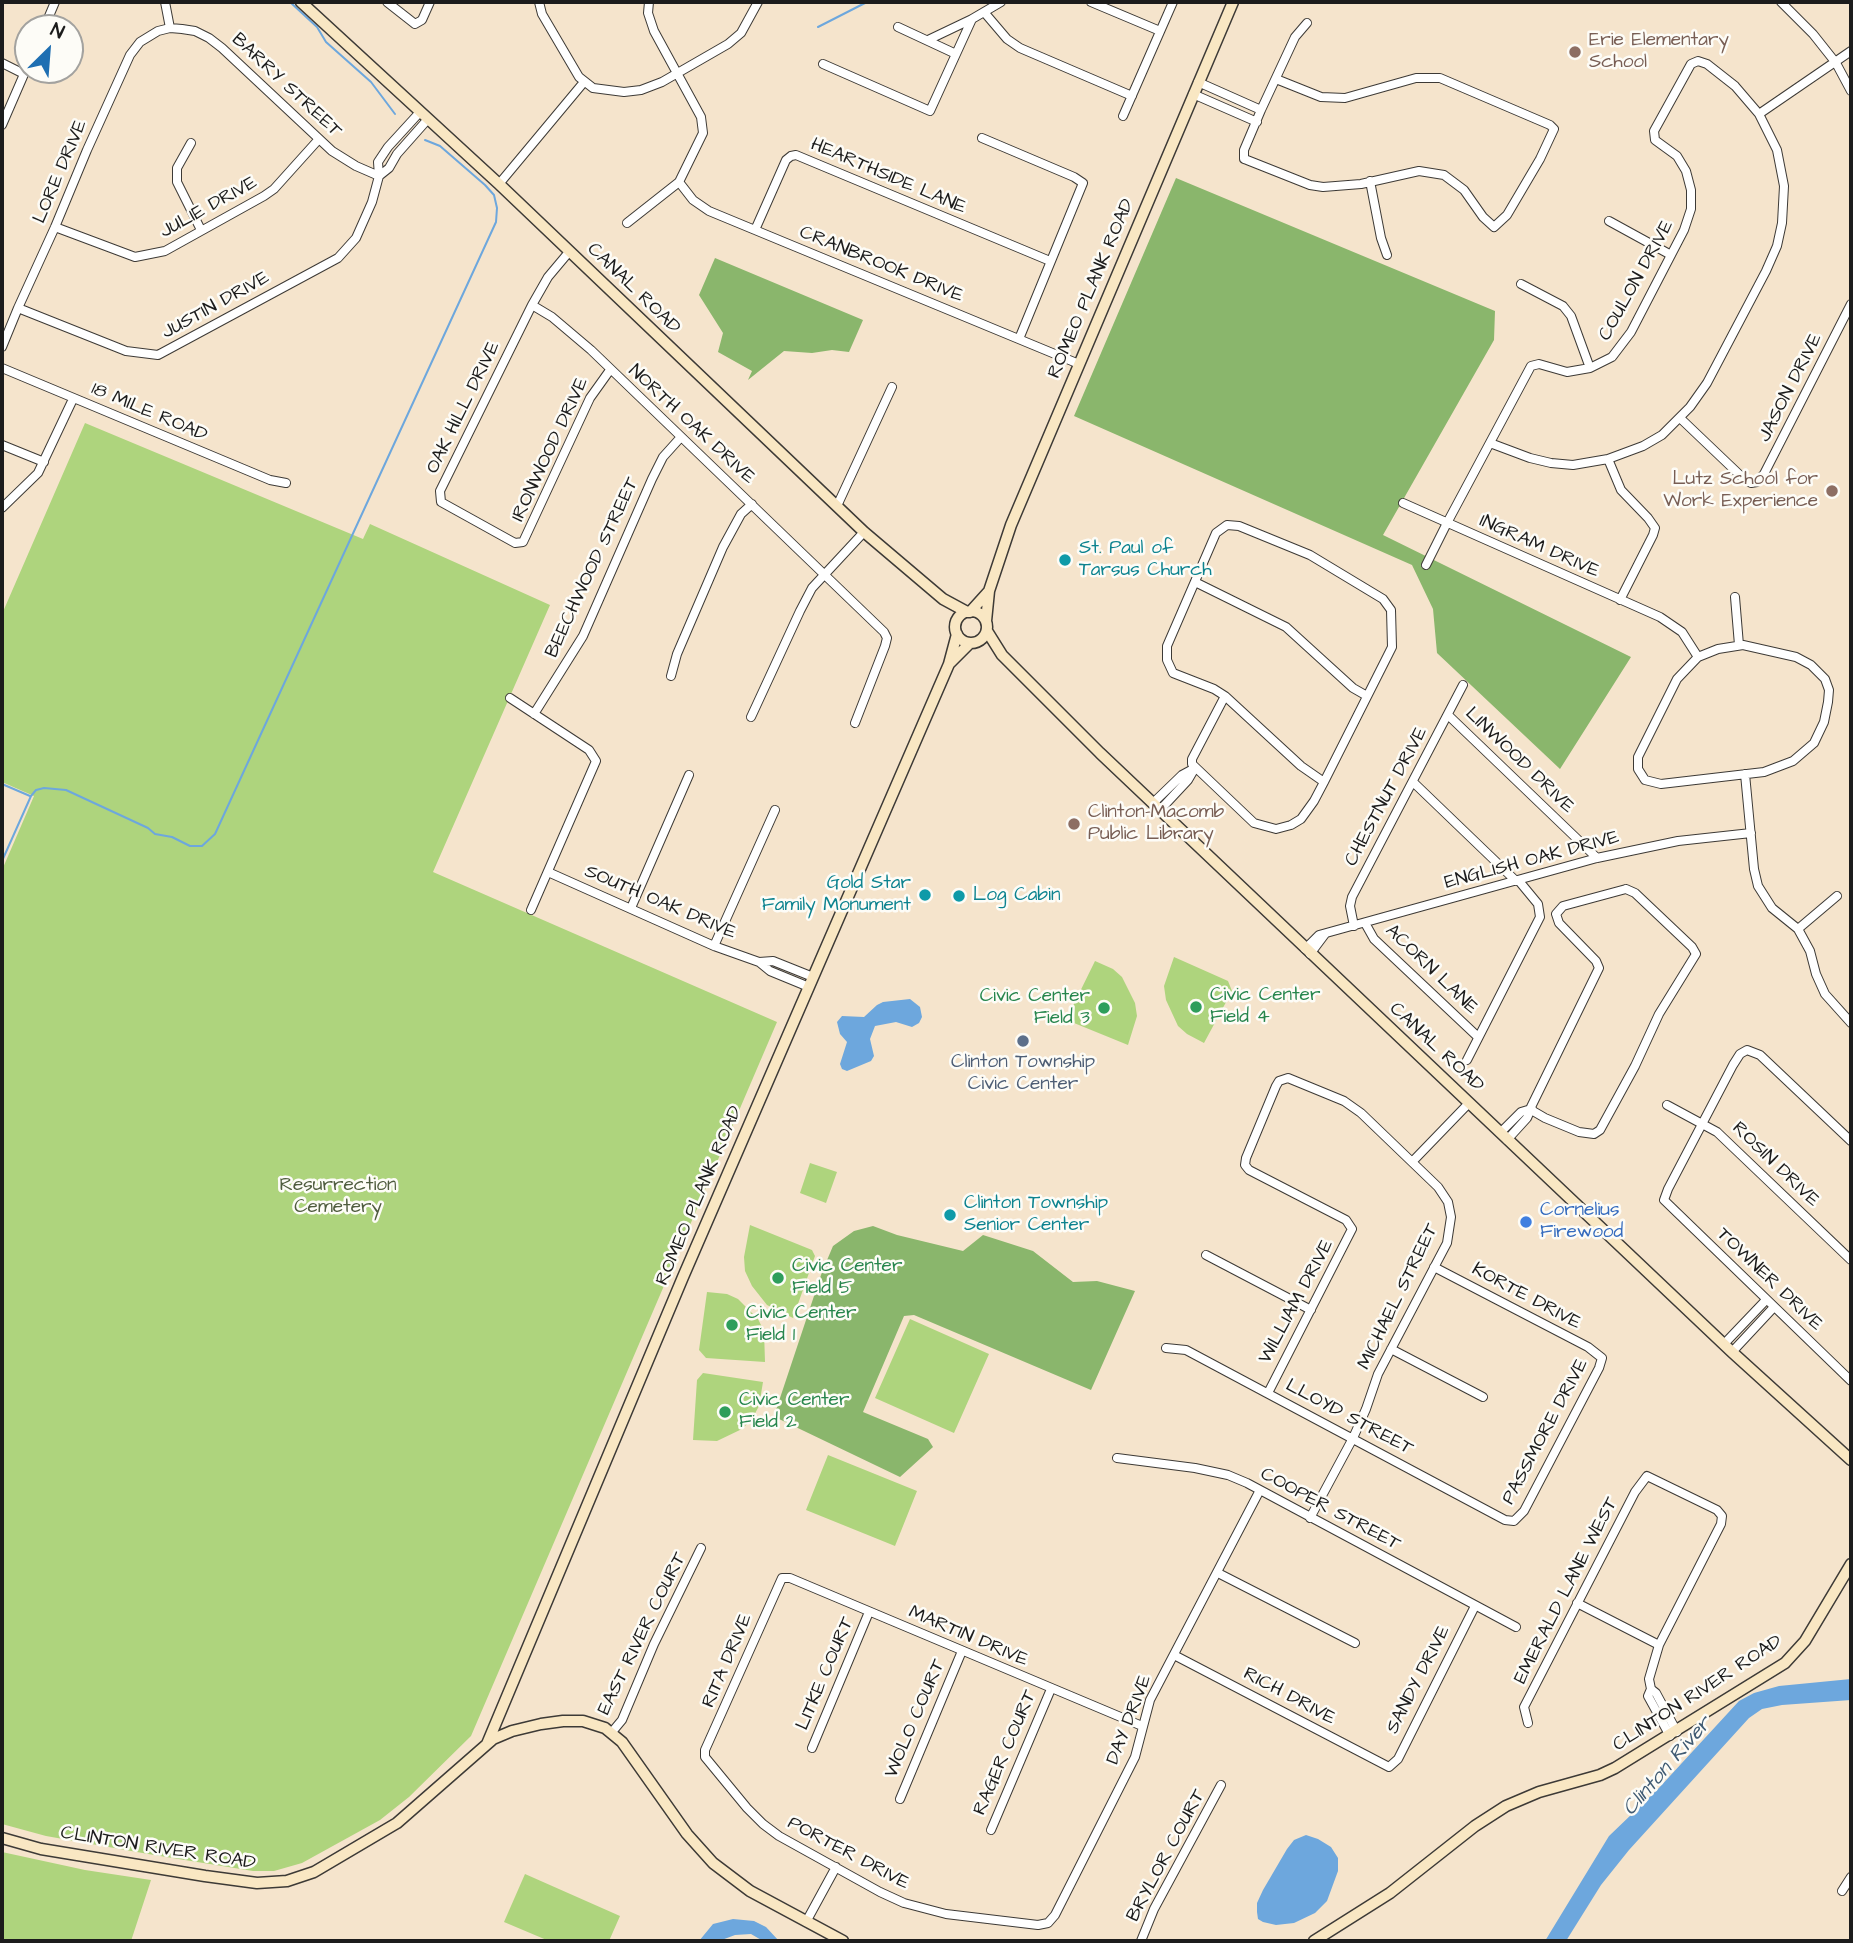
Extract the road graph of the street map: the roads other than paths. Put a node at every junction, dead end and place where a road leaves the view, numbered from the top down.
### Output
1 (165, 2) edge
2 (387, 2) edge
3 (430, 2) edge
4 (539, 2) edge
5 (649, 2) edge
6 (758, 2) edge
7 (1001, 2) edge
8 (1091, 2) edge
9 (1173, 2) edge
10 (1233, 2) edge
11 (1781, 2) edge
12 (305, 3) edge
13 (984, 12) junction
14 (972, 19) junction
15 (1307, 23) dead end
16 (170, 27) junction
17 (898, 27) dead end
18 (1160, 31) junction
19 (928, 40) junction
20 (1851, 51) edge
21 (957, 54) junction
22 (1836, 63) junction
23 (822, 64) dead end
24 (677, 74) junction
25 (1276, 79) junction
26 (584, 82) junction
27 (1198, 82) junction
28 (20, 84) edge
29 (1851, 91) edge
30 (1194, 94) junction
31 (1132, 96) junction
32 (1261, 110) junction
33 (1759, 114) junction
34 (424, 115) junction
35 (1123, 116) dead end
36 (1256, 122) junction
37 (2, 125) edge
38 (406, 127) junction
39 (414, 134) junction
40 (982, 138) dead end
41 (319, 139) junction
42 (191, 143) dead end
43 (379, 176) junction
44 (1370, 181) junction
45 (679, 182) junction
46 (499, 184) junction
47 (1609, 221) dead end
48 (627, 223) dead end
49 (55, 227) junction
50 (201, 230) junction
51 (755, 230) junction
52 (569, 251) junction
53 (1387, 255) dead end
54 (1671, 255) junction
55 (1050, 261) junction
56 (1521, 284) dead end
57 (1851, 304) edge
58 (532, 305) junction
59 (18, 308) junction
60 (1019, 339) junction
61 (2, 347) edge
62 (1079, 364) junction
63 (2, 368) edge
64 (1590, 368) junction
65 (610, 370) junction
66 (892, 387) dead end
67 (73, 398) junction
68 (1681, 418) junction
69 (681, 438) junction
70 (1490, 443) junction
71 (2, 444) edge
72 (1608, 459) junction
73 (44, 463) junction
74 (286, 483) dead end
75 (1403, 503) dead end
76 (752, 504) junction
77 (837, 506) junction
78 (2, 508) edge
79 (1447, 523) junction
80 (864, 532) junction
81 (521, 544) joint
82 (1426, 565) dead end
83 (824, 573) junction
84 (1195, 582) junction
85 (989, 591) junction
86 (1735, 597) dead end
87 (943, 599) junction
88 (1620, 600) junction
89 (968, 612) junction
90 (957, 622) junction
91 (986, 626) junction
92 (957, 634) junction
93 (973, 643) junction
94 (1739, 645) junction
95 (1002, 655) junction
96 (1698, 657) junction
97 (949, 664) junction
98 (671, 676) dead end
99 (1463, 685) dead end
100 (1225, 696) junction
101 (1367, 696) junction
102 (510, 698) dead end
103 (534, 714) junction
104 (1448, 715) junction
105 (751, 717) dead end
106 (855, 723) dead end
107 (1195, 768) junction
108 (1745, 774) junction
109 (689, 775) dead end
110 (1324, 782) junction
111 (1413, 782) junction
112 (1156, 807) junction
113 (775, 810) dead end
114 (1751, 833) junction
115 (1597, 858) junction
116 (548, 872) junction
117 (1518, 881) junction
118 (1837, 896) dead end
119 (631, 908) junction
120 (531, 910) dead end
121 (1365, 923) junction
122 (1354, 926) junction
123 (1798, 929) junction
124 (714, 946) junction
125 (1308, 951) junction
126 (811, 982) junction
127 (1851, 1023) edge
128 (1478, 1037) junction
129 (1467, 1060) dead end
130 (1469, 1103) junction
131 (1667, 1105) dead end
132 (1531, 1109) junction
133 (1702, 1124) junction
134 (1504, 1137) junction
135 (1851, 1141) edge
136 (1412, 1162) junction
137 (1351, 1225) joint
138 (1206, 1255) dead end
139 (1851, 1260) edge
140 (1434, 1267) junction
141 (1766, 1300) junction
142 (1774, 1307) junction
143 (1311, 1310) junction
144 (1166, 1348) dead end
145 (1728, 1348) junction
146 (1391, 1349) junction
147 (1602, 1357) joint
148 (1851, 1381) edge
149 (1268, 1393) junction
150 (1483, 1397) dead end
151 (1353, 1438) junction
152 (1117, 1458) dead end
153 (1851, 1460) edge
154 (1260, 1490) junction
155 (1310, 1518) junction
156 (1516, 1521) joint
157 (701, 1548) dead end
158 (1851, 1564) edge
159 (1217, 1573) junction
160 (782, 1578) joint
161 (1577, 1603) junction
162 (1475, 1606) junction
163 (869, 1612) junction
164 (1516, 1627) dead end
165 (1356, 1643) dead end
166 (1659, 1645) junction
167 (962, 1651) junction
168 (1174, 1655) junction
169 (1051, 1689) junction
170 (1528, 1723) dead end
171 (1142, 1726) junction
172 (612, 1732) junction
173 (1674, 1734) junction
174 (487, 1744) junction
175 (812, 1748) dead end
176 (705, 1757) joint
177 (1389, 1767) joint
178 (1222, 1785) dead end
179 (900, 1799) dead end
180 (991, 1830) dead end
181 (2, 1838) edge
182 (836, 1867) junction
183 (1851, 1877) edge
184 (1842, 1891) dead end
185 (806, 1922) junction
186 (1048, 1923) joint
187 (843, 1941) edge
188 (1141, 1941) edge
189 (1314, 1941) edge

1 - 16 street
2 - 3 street
4 - 26 street
5 - 24 street
6 - 24 street
7 - 13 street
8 - 18 street
9 - 18 street
10 - 27 street, ROMEO PLANK ROAD
11 - 22 street
12 - 34 street, CANAL ROAD
13 - 14 street
13 - 31 street
14 - 19 street
14 - 21 street
15 - 25 street
16 - 41 street, BARRY STREET
16 - 49 street, LORE DRIVE
17 - 19 street
18 - 31 street
19 - 21 street
20 - 22 street
21 - 23 street
22 - 29 street
22 - 33 street
24 - 26 street
24 - 45 street
25 - 32 street
25 - 44 street
26 - 46 street
27 - 30 street, ROMEO PLANK ROAD
27 - 32 street
28 - 37 street
30 - 36 street
30 - 62 street, ROMEO PLANK ROAD
31 - 35 street
32 - 36 street
33 - 54 street, COULON DRIVE
33 - 68 street
34 - 38 street, JUSTIN DRIVE
34 - 39 street, JUSTIN DRIVE
34 - 46 street, CANAL ROAD
36 - 44 street
38 - 39 street
38 - 43 street, JUSTIN DRIVE
39 - 43 street, JUSTIN DRIVE
40 - 55 street
41 - 43 street, BARRY STREET
41 - 50 street, JULIE DRIVE
42 - 50 street
43 - 59 street, JUSTIN DRIVE
44 - 53 street
45 - 48 street
45 - 51 street, CRANBROOK DRIVE
46 - 52 street, CANAL ROAD
47 - 54 street
49 - 50 street, JULIE DRIVE
49 - 59 street, LORE DRIVE
51 - 55 street, HEARTHSIDE LANE
51 - 60 street, CRANBROOK DRIVE
52 - 58 street, OAK HILL DRIVE
52 - 77 street, CANAL ROAD
54 - 64 street, COULON DRIVE
55 - 60 street
56 - 64 street
57 - 68 street, JASON DRIVE
58 - 65 street, NORTH OAK DRIVE
58 - 81 street, OAK HILL DRIVE
59 - 61 street, LORE DRIVE
60 - 62 street, CRANBROOK DRIVE
62 - 85 street, ROMEO PLANK ROAD
63 - 67 street, 18 MILE ROAD
64 - 70 street
65 - 69 street, NORTH OAK DRIVE
65 - 81 street, IRONWOOD DRIVE
66 - 77 street
67 - 73 street
67 - 74 street, 18 MILE ROAD
68 - 72 street
69 - 76 street, NORTH OAK DRIVE
69 - 103 street, BEECHWOOD STREET
70 - 72 street
70 - 79 street
71 - 73 street
72 - 88 street
73 - 78 street
75 - 79 street, INGRAM DRIVE
76 - 83 street, NORTH OAK DRIVE
76 - 98 street
77 - 80 street, CANAL ROAD
79 - 82 street
79 - 88 street, INGRAM DRIVE
80 - 83 street
80 - 87 street, CANAL ROAD
83 - 105 street
83 - 106 street, NORTH OAK DRIVE
84 - 100 street
84 - 101 street
84 - 101 street
85 - 89 street, ROMEO PLANK ROAD
85 - 91 street, ROMEO PLANK ROAD
86 - 94 street
87 - 89 street, CANAL ROAD
87 - 90 street, CANAL ROAD
88 - 96 street, INGRAM DRIVE
89 - 90 street
89 - 91 street
90 - 92 street
91 - 93 street
91 - 95 street, CANAL ROAD
92 - 93 street
92 - 97 street, ROMEO PLANK ROAD
93 - 95 street, CANAL ROAD
93 - 97 street, ROMEO PLANK ROAD
94 - 96 street
94 - 108 street
95 - 112 street, CANAL ROAD
96 - 108 street
97 - 126 street, ROMEO PLANK ROAD
99 - 104 street, CHESTNUT DRIVE
100 - 107 street
100 - 110 street
101 - 110 street
102 - 103 street
103 - 116 street
104 - 111 street, CHESTNUT DRIVE
104 - 115 street, LINWOOD DRIVE
107 - 110 street
107 - 112 street
108 - 114 street
109 - 119 street
111 - 117 street
111 - 122 street, CHESTNUT DRIVE
112 - 125 street, CANAL ROAD
113 - 124 street
114 - 115 street, ENGLISH OAK DRIVE
114 - 123 street
115 - 117 street, ENGLISH OAK DRIVE
116 - 119 street, SOUTH OAK DRIVE
116 - 120 street
117 - 121 street, ENGLISH OAK DRIVE
117 - 128 street
118 - 123 street
119 - 124 street, SOUTH OAK DRIVE
121 - 122 street, ENGLISH OAK DRIVE
121 - 128 street, ACORN LANE
122 - 125 street, ENGLISH OAK DRIVE
123 - 127 street
124 - 126 street, SOUTH OAK DRIVE
125 - 130 street, CANAL ROAD
126 - 174 street, ROMEO PLANK ROAD
128 - 129 street
130 - 134 street, CANAL ROAD
130 - 136 street
131 - 133 street, ROSIN DRIVE
132 - 132 street
132 - 134 street
133 - 135 street
133 - 139 street, ROSIN DRIVE
133 - 141 street, TOWNER DRIVE
134 - 145 street, CANAL ROAD
136 - 137 street, MICHAEL STREET
136 - 140 street, MICHAEL STREET
137 - 143 street, WILLIAM DRIVE
138 - 143 street
140 - 146 street, MICHAEL STREET
140 - 147 street, KORTE DRIVE
141 - 142 street, TOWNER DRIVE
141 - 145 street
142 - 145 street
142 - 148 street, TOWNER DRIVE
143 - 149 street, WILLIAM DRIVE
144 - 149 street, LLOYD STREET
145 - 153 street, CANAL ROAD
146 - 150 street
146 - 151 street, MICHAEL STREET
147 - 156 street, PASSMORE DRIVE
149 - 151 street, LLOYD STREET
151 - 155 street, MICHAEL STREET
151 - 156 street, LLOYD STREET
152 - 154 street, COOPER STREET
154 - 155 street, COOPER STREET
154 - 159 street, DAY DRIVE
155 - 162 street, COOPER STREET
157 - 172 street, EAST RIVER COURT
158 - 173 street, CLINTON RIVER ROAD
159 - 165 street
159 - 168 street, DAY DRIVE
160 - 163 street, MARTIN DRIVE
160 - 176 street, RITA DRIVE
161 - 166 street
161 - 166 street, EMERALD LANE WEST
161 - 170 street, EMERALD LANE WEST
162 - 164 street, COOPER STREET
162 - 177 street, SANDY DRIVE
163 - 167 street, MARTIN DRIVE
163 - 175 street, LITKE COURT
166 - 173 street
167 - 169 street, MARTIN DRIVE
167 - 179 street, WOLO COURT
168 - 171 street, DAY DRIVE
168 - 177 street, RICH DRIVE
169 - 171 street, MARTIN DRIVE
169 - 180 street, RAGER COURT
171 - 186 street, DAY DRIVE
172 - 174 street, CLINTON RIVER ROAD
172 - 185 street
173 - 189 street, CLINTON RIVER ROAD
174 - 181 street, CLINTON RIVER ROAD
176 - 182 street, PORTER DRIVE
178 - 188 street, BRYLOR COURT
182 - 185 street
182 - 186 street, PORTER DRIVE
183 - 184 street
185 - 187 street

